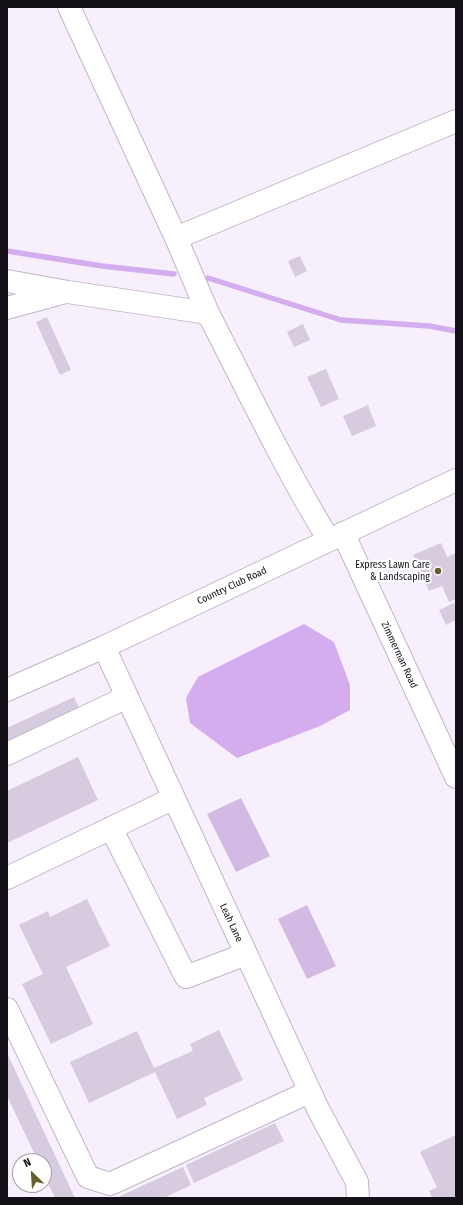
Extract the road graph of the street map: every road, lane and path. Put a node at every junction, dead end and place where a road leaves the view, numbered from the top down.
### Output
1 (69, 7) edge
2 (456, 121) edge
3 (176, 238) junction
4 (7, 281) edge
5 (68, 292) junction
6 (7, 308) edge
7 (208, 313) junction
8 (456, 480) edge
9 (336, 536) junction
10 (104, 647) junction
11 (7, 690) edge
12 (127, 697) junction
13 (7, 754) edge
14 (456, 777) edge
15 (174, 798) junction
16 (111, 828) junction
17 (7, 878) edge
18 (246, 954) junction
19 (7, 1009) edge
20 (310, 1092) junction
21 (358, 1198) edge

1 - 3 street, Zimmerman Road
2 - 3 street
3 - 7 street, Zimmerman Road
4 - 5 street
5 - 6 street
5 - 7 street
7 - 9 street, Zimmerman Road
8 - 9 street, Country Club Road
9 - 10 street, Country Club Road
9 - 14 street, Zimmerman Road
10 - 11 street, Country Club Road
10 - 12 street, Leah Lane
12 - 13 street
12 - 15 street, Leah Lane
15 - 16 street
15 - 18 street, Leah Lane
16 - 17 street
16 - 18 street
18 - 20 street, Leah Lane
19 - 20 street
20 - 21 street, Leah Lane

